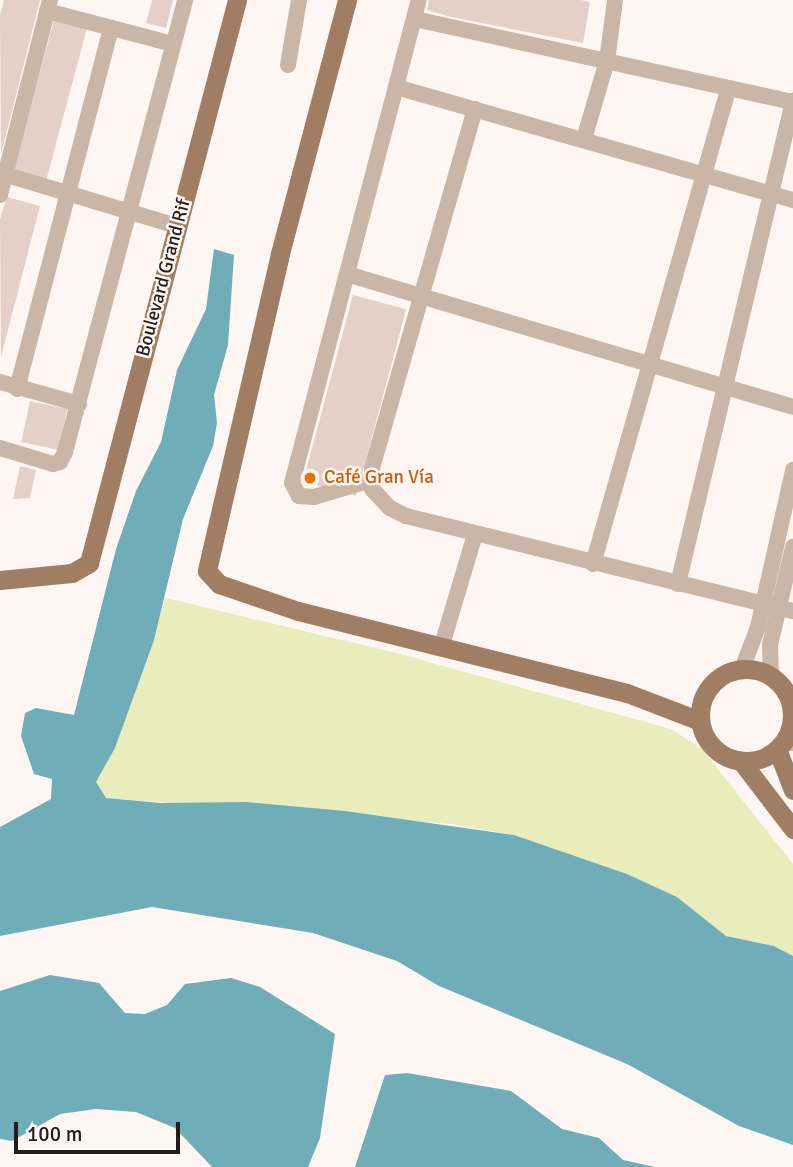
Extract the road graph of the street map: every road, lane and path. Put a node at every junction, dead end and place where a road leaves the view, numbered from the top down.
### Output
1 (185, 0) edge
2 (237, 0) edge
3 (299, 0) edge
4 (347, 0) edge
5 (419, 0) edge
6 (615, 0) edge
7 (49, 5) edge
8 (415, 19) junction
9 (111, 29) junction
10 (173, 44) junction
11 (607, 61) junction
12 (288, 65) dead end
13 (397, 86) junction
14 (729, 88) junction
15 (793, 102) edge
16 (475, 109) junction
17 (584, 139) junction
18 (3, 174) edge
19 (703, 175) junction
20 (68, 193) junction
21 (771, 194) junction
22 (0, 195) edge
23 (793, 200) edge
24 (131, 212) junction
25 (177, 226) junction
26 (347, 274) junction
27 (422, 296) junction
28 (649, 367) junction
29 (0, 383) edge
30 (723, 388) junction
31 (17, 389) junction
32 (79, 404) junction
33 (793, 407) edge
34 (0, 448) edge
35 (793, 470) edge
36 (371, 480) junction
37 (475, 534) junction
38 (793, 547) edge
39 (593, 564) junction
40 (0, 580) edge
41 (678, 584) junction
42 (778, 608) edge
43 (442, 645) junction
44 (742, 669) junction
45 (771, 676) junction
46 (792, 707) edge
47 (700, 721) junction
48 (784, 744) edge
49 (741, 761) junction
50 (793, 790) edge
51 (793, 829) edge

1 - 10 street
2 - 25 main road, Boulevard Grand Rif
3 - 12 street
4 - 43 main road
5 - 8 street
6 - 11 street
7 - 9 street
7 - 18 street
8 - 11 street
8 - 13 street
9 - 10 street
9 - 20 street
10 - 24 street
11 - 14 street
11 - 17 street
13 - 16 street
13 - 26 street
14 - 15 street
14 - 19 street
15 - 21 street
16 - 17 street
16 - 27 street
17 - 19 street
18 - 20 street
18 - 22 street
19 - 21 street
19 - 28 street
20 - 24 street
20 - 31 street
21 - 23 street
21 - 30 street
24 - 25 street
24 - 32 street
25 - 40 main road, Boulevard Grand Rif
26 - 27 street
26 - 36 street
27 - 28 street
27 - 36 street
28 - 30 street
28 - 39 street
29 - 31 street
30 - 33 street
30 - 41 street
31 - 32 street
32 - 34 street
35 - 42 street
36 - 37 street
37 - 39 street
37 - 43 street
38 - 42 street
39 - 41 street
41 - 42 street
42 - 44 street
42 - 45 street
43 - 47 main road
44 - 45 main road
44 - 47 main road
45 - 46 main road
46 - 48 main road
47 - 49 main road
48 - 49 main road
48 - 50 main road
49 - 51 main road

